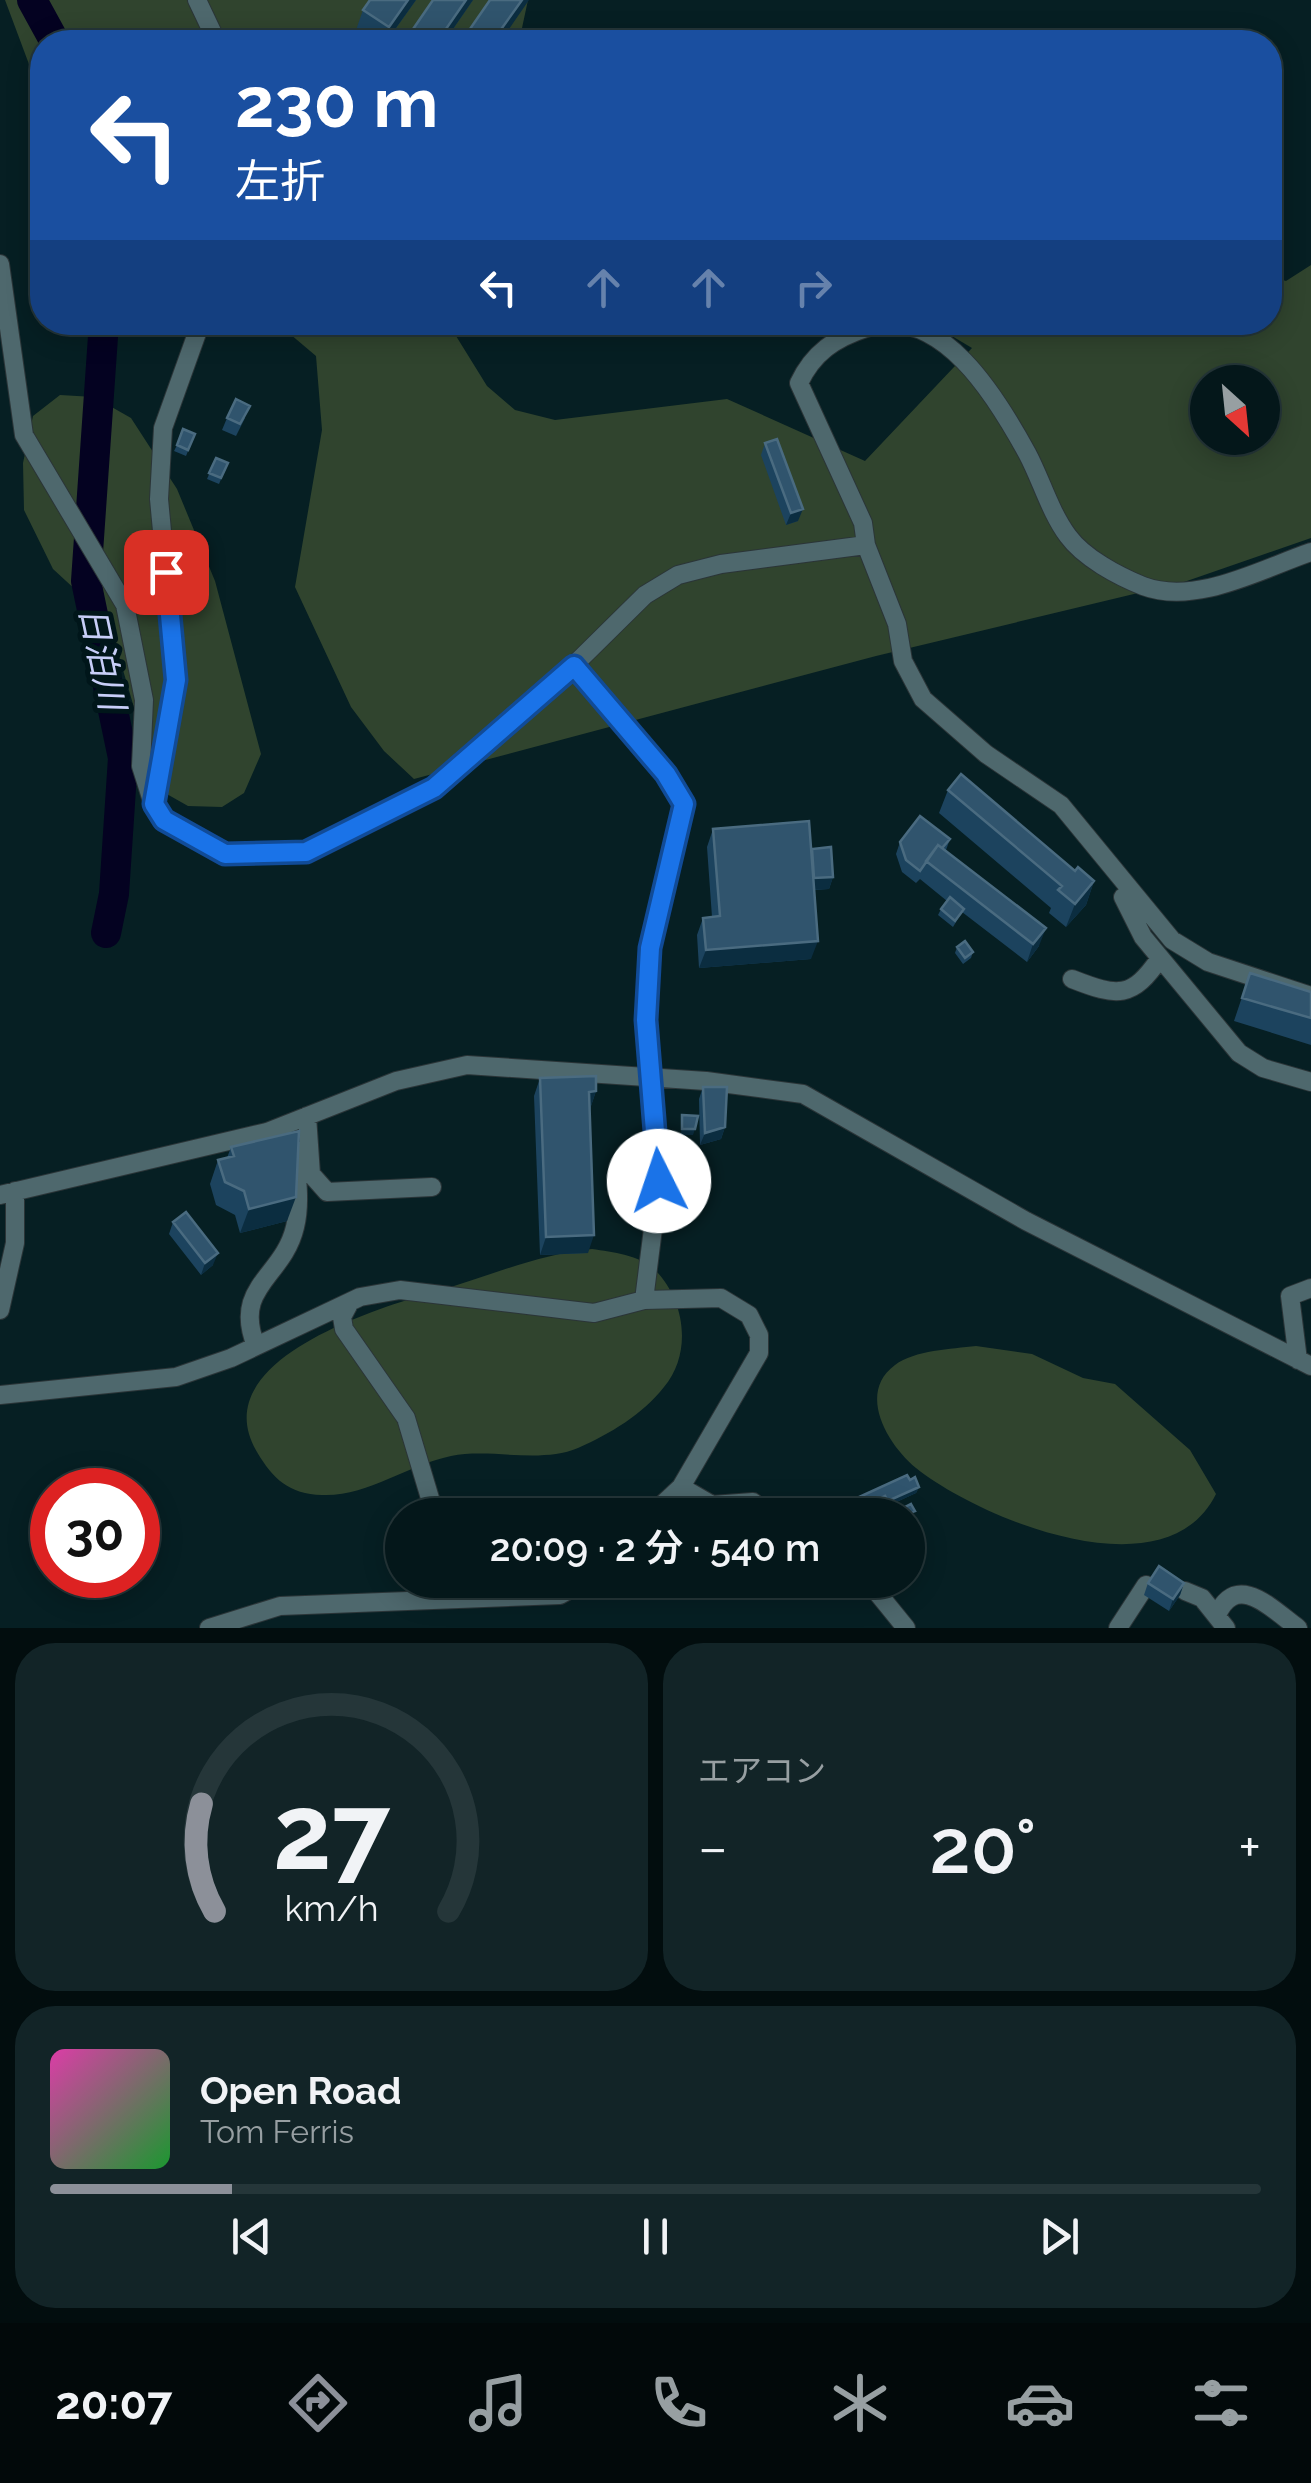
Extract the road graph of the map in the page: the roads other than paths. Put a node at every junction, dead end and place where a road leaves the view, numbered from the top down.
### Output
1 (197, 0) edge
2 (211, 30) edge
3 (0, 264) edge
4 (196, 335) edge
5 (843, 335) edge
6 (932, 335) edge
7 (866, 546) junction
8 (1311, 552) edge
9 (574, 666) junction
10 (154, 804) junction
11 (1120, 877) junction
12 (1160, 958) junction
13 (1072, 980) dead end
14 (1311, 996) edge
15 (652, 1079) junction
16 (1311, 1082) edge
17 (307, 1116) junction
18 (288, 1123) junction
19 (432, 1187) dead end
20 (8, 1193) edge
21 (1311, 1288) edge
22 (644, 1300) junction
23 (351, 1302) junction
24 (0, 1310) edge
25 (256, 1346) junction
26 (1304, 1363) edge
27 (0, 1374) edge
28 (1, 1395) edge
29 (681, 1487) junction
30 (430, 1498) edge
31 (669, 1498) edge
32 (700, 1498) edge
33 (1146, 1585) edge
34 (1186, 1591) edge
35 (385, 1594) edge
36 (881, 1598) edge
37 (1222, 1621) edge
38 (240, 1625) edge
39 (209, 1628) edge
40 (906, 1628) edge
41 (1118, 1628) edge
42 (1298, 1628) edge

1 - 2 street
3 - 10 street
4 - 10 street
5 - 7 street
6 - 8 street
7 - 9 street
7 - 11 street
9 - 10 street
9 - 15 street
11 - 12 street
11 - 14 street
12 - 13 street
12 - 16 street
15 - 17 street
15 - 22 street
15 - 26 street
17 - 18 street
17 - 19 street
18 - 20 street
18 - 25 street
20 - 24 street
21 - 26 street
22 - 23 street
22 - 29 street
23 - 25 street
23 - 30 street
25 - 28 street
27 - 28 street
29 - 31 street
29 - 32 street
33 - 41 street
34 - 37 street
35 - 38 street
36 - 40 street
37 - 42 street
38 - 39 street

